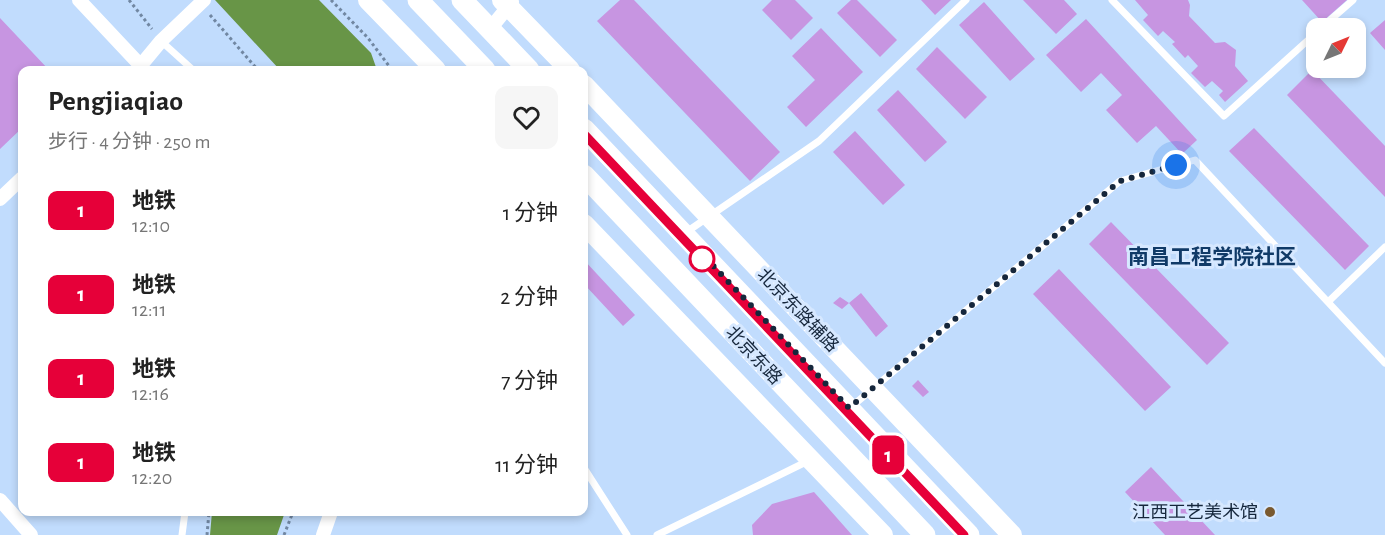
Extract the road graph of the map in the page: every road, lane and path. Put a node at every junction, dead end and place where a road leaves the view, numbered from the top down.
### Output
1 (79, 0) edge
2 (129, 0) edge
3 (331, 0) edge
4 (368, 0) edge
5 (418, 0) edge
6 (462, 0) edge
7 (966, 0) edge
8 (1112, 0) edge
9 (1353, 0) edge
10 (508, 2) edge
11 (204, 4) edge
12 (1332, 18) edge
13 (490, 29) junction
14 (161, 41) junction
15 (1306, 42) edge
16 (137, 66) edge
17 (141, 66) edge
18 (189, 66) edge
19 (255, 66) edge
20 (389, 66) edge
21 (432, 66) edge
22 (481, 66) edge
23 (525, 66) edge
24 (566, 66) edge
25 (588, 89) edge
26 (588, 133) edge
27 (588, 179) edge
28 (18, 182) edge
29 (0, 199) edge
30 (709, 217) junction
31 (588, 228) edge
32 (683, 234) junction
33 (1385, 247) edge
34 (1328, 302) junction
35 (1385, 363) edge
36 (873, 388) junction
37 (849, 408) junction
38 (810, 460) junction
39 (588, 474) edge
40 (0, 500) edge
41 (184, 516) edge
42 (209, 516) edge
43 (291, 516) edge
44 (330, 516) edge
45 (32, 535) edge
46 (182, 535) edge
47 (207, 535) edge
48 (284, 535) edge
49 (323, 535) edge
50 (627, 535) edge
51 (657, 535) edge
52 (883, 535) edge
53 (925, 535) edge
54 (969, 535) edge
55 (1012, 535) edge

1 - 16 street
2 - 14 path
3 - 20 path
4 - 21 main road
5 - 22 main road
6 - 13 main road
7 - 30 lane
8 - 15 lane
9 - 12 lane
10 - 13 street
10 - 24 main road
11 - 14 street
11 - 19 path
13 - 23 main road
14 - 17 street
14 - 18 lane
25 - 30 main road, 北京东路辅路
26 - 32 main road, 北京东路
27 - 53 main road, 北京东路
28 - 29 street
30 - 32 lane
30 - 36 main road, 北京东路辅路
31 - 38 main road
32 - 37 main road, 北京东路
33 - 34 lane
34 - 35 lane
34 - 36 lane
36 - 37 lane
36 - 55 main road, 北京东路辅路
37 - 54 main road, 北京东路
38 - 51 lane
38 - 52 main road
39 - 50 lane
40 - 45 street
41 - 46 lane
42 - 47 path
43 - 48 path
44 - 49 street

